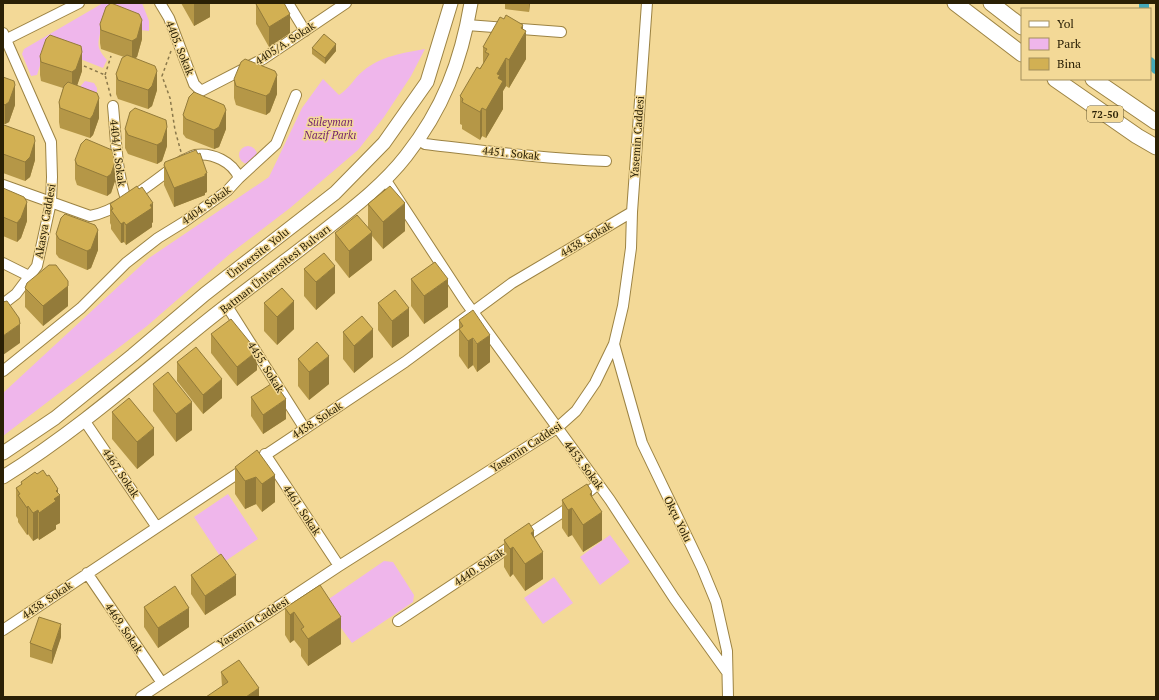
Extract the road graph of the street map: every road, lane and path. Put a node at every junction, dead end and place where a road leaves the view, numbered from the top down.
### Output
1 (79, 3) edge
2 (160, 3) edge
3 (288, 3) edge
4 (346, 3) edge
5 (451, 3) edge
6 (471, 3) edge
7 (647, 3) edge
8 (955, 3) edge
9 (991, 3) edge
10 (467, 25) junction
11 (1021, 26) edge
12 (305, 31) junction
13 (561, 32) dead end
14 (176, 36) junction
15 (4, 37) edge
16 (1021, 53) edge
17 (111, 56) dead end
18 (84, 66) dead end
19 (105, 75) junction
20 (1056, 80) edge
21 (1094, 80) edge
22 (201, 91) joint
23 (296, 95) dead end
24 (113, 106) joint
25 (1156, 122) edge
26 (418, 139) junction
27 (1156, 147) edge
28 (183, 160) junction
29 (606, 161) dead end
30 (239, 178) junction
31 (385, 179) junction
32 (3, 185) edge
33 (126, 200) junction
34 (50, 202) junction
35 (632, 212) junction
36 (3, 264) edge
37 (29, 276) junction
38 (3, 304) edge
39 (227, 306) junction
40 (474, 313) junction
41 (614, 344) junction
42 (3, 372) edge
43 (84, 420) junction
44 (557, 428) junction
45 (305, 429) junction
46 (3, 453) edge
47 (265, 454) junction
48 (3, 476) edge
49 (598, 484) junction
50 (156, 526) junction
51 (339, 566) junction
52 (87, 573) junction
53 (398, 621) dead end
54 (3, 630) edge
55 (727, 672) junction
56 (162, 683) junction
57 (142, 697) edge
58 (728, 697) edge

1 - 15 street
2 - 14 street, 4405. Sokak
3 - 12 street
4 - 12 street, 4405/A. Sokak
5 - 46 main road, Üniversite Yolu
6 - 10 main road, Batman Üniversitesi Bulvarı
7 - 35 street, Yasemin Caddesi
8 - 16 highway
9 - 11 highway
10 - 13 street
10 - 26 main road, Batman Üniversitesi Bulvarı
12 - 22 street, 4405/A. Sokak
14 - 22 street, 4405. Sokak
14 - 28 path
15 - 34 street, Akasya Caddesi
17 - 19 path
18 - 19 path
19 - 24 path
20 - 27 highway, 72-50
21 - 25 highway, 72-50
23 - 30 street
24 - 33 street, 4404/1. Sokak
26 - 29 street, 4451. Sokak
26 - 31 main road, Batman Üniversitesi Bulvarı
28 - 30 street, 4404. Sokak
28 - 33 street, 4404. Sokak
30 - 42 street, 4404. Sokak
31 - 39 main road, Batman Üniversitesi Bulvarı
31 - 40 street, 4453. Sokak
32 - 34 street, 4404. Sokak
33 - 34 street, 4404. Sokak
34 - 37 street, Akasya Caddesi
35 - 40 street, 4438. Sokak
35 - 41 street, Yasemin Caddesi
36 - 37 street
37 - 38 street, Akasya Caddesi
39 - 43 main road, Batman Üniversitesi Bulvarı
39 - 45 street, 4455. Sokak
40 - 44 street, 4453. Sokak
40 - 45 street, 4438. Sokak
41 - 44 street, Yasemin Caddesi
41 - 55 street, Okçu Yolu
43 - 48 main road, Batman Üniversitesi Bulvarı
43 - 50 street, 4467. Sokak
44 - 49 street, 4453. Sokak
44 - 51 street, Yasemin Caddesi
45 - 47 street, 4438. Sokak
47 - 50 street, 4438. Sokak
47 - 51 street, 4461. Sokak
49 - 53 street, 4440. Sokak
49 - 55 street, 4453. Sokak
50 - 52 street, 4438. Sokak
51 - 56 street, Yasemin Caddesi
52 - 54 street, 4438. Sokak
52 - 56 street, 4469. Sokak
55 - 58 street, Okçu Yolu
56 - 57 street, Yasemin Caddesi

